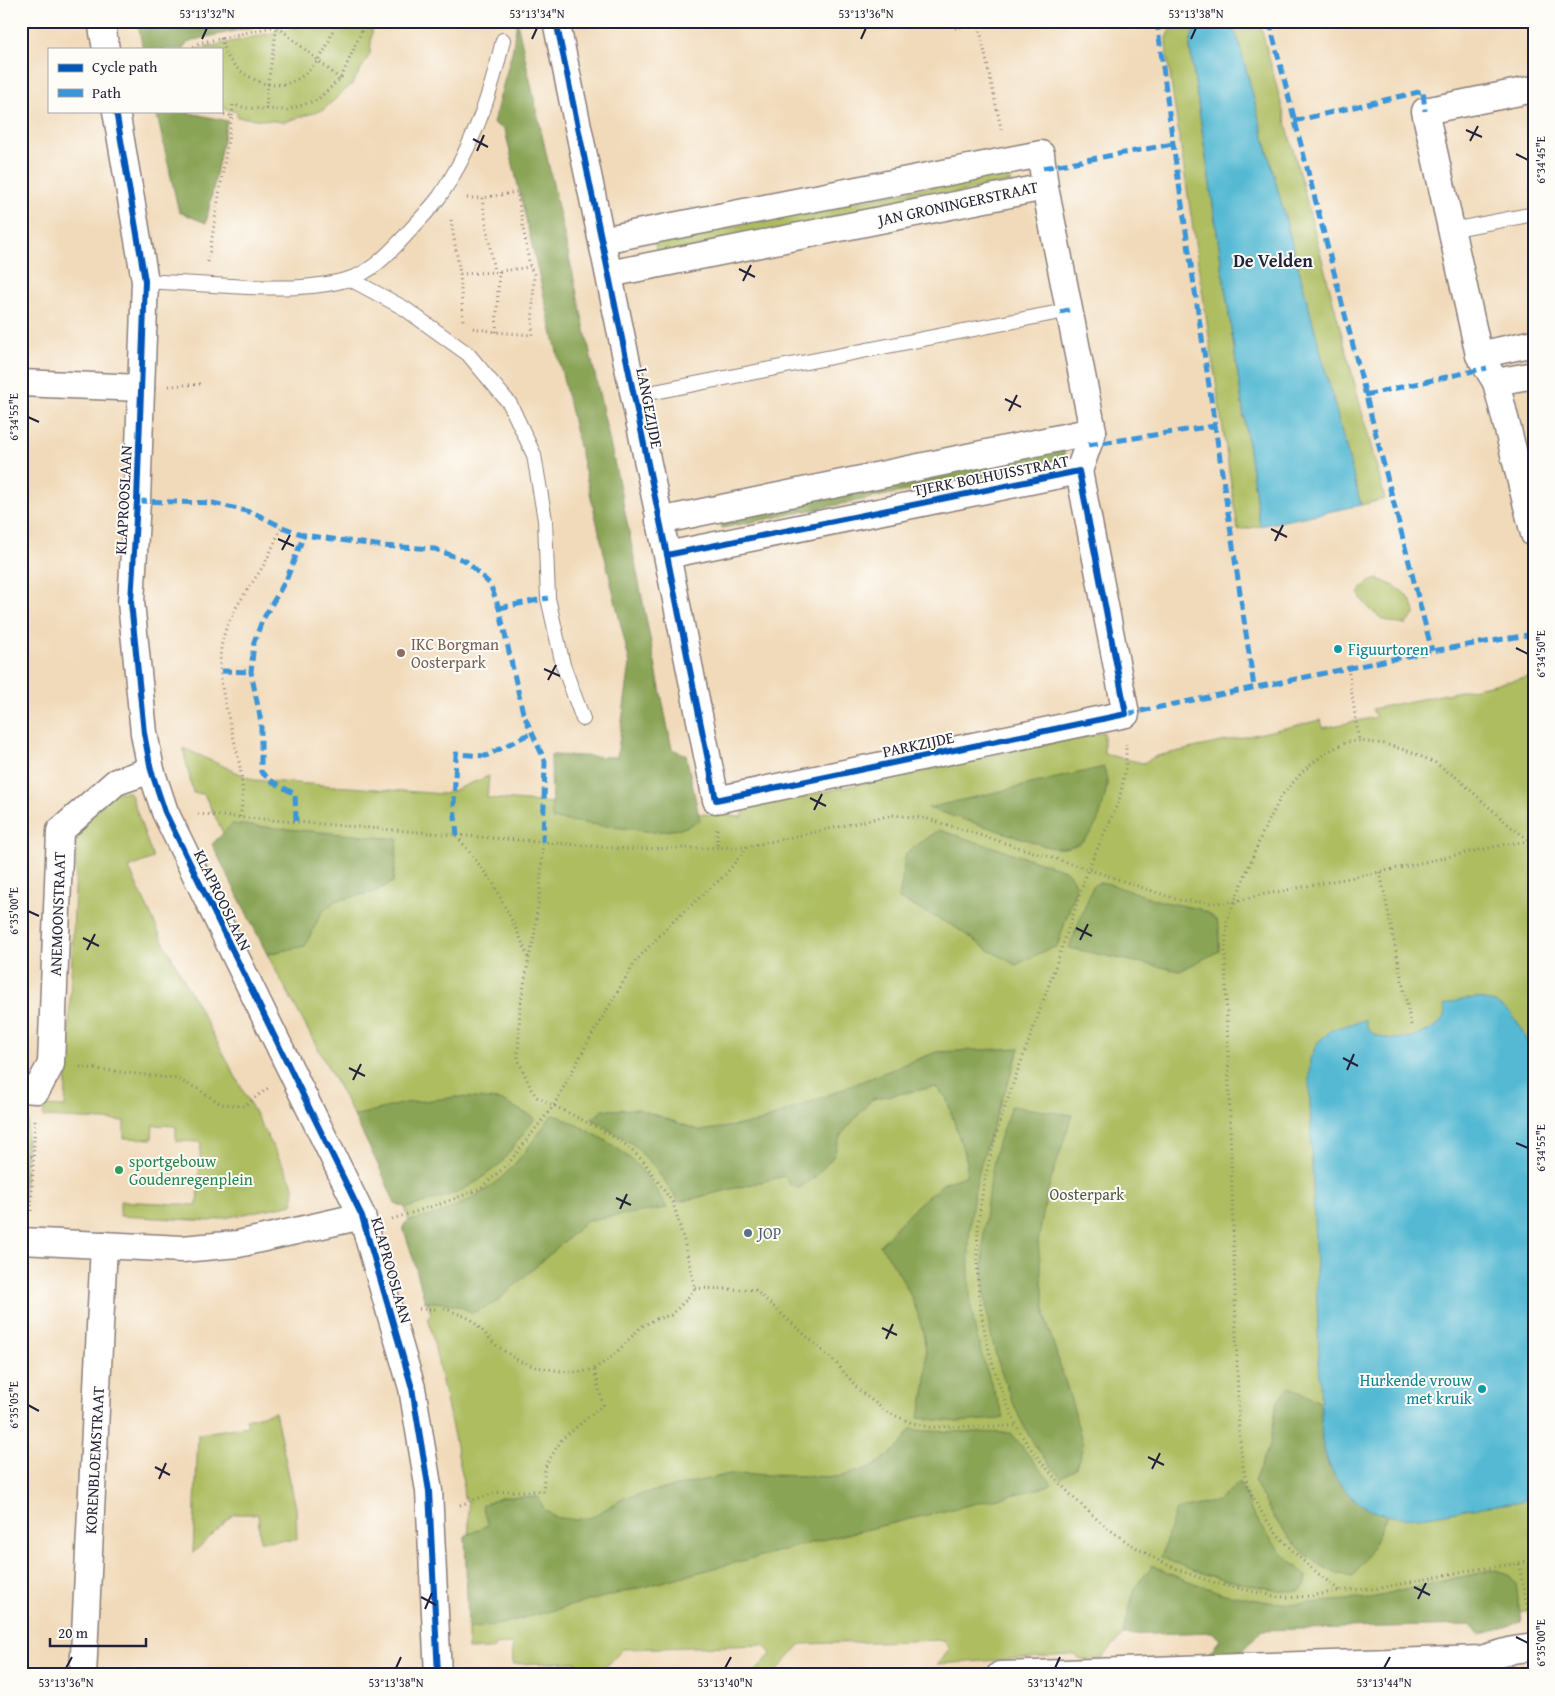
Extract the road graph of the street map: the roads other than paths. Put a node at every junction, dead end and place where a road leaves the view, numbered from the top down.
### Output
1 (101, 21) edge
2 (556, 21) edge
3 (503, 40) dead end
4 (106, 48) edge
5 (1534, 89) edge
6 (116, 112) edge
7 (1045, 187) junction
8 (1534, 214) edge
9 (1451, 230) junction
10 (602, 240) junction
11 (609, 274) junction
12 (350, 279) junction
13 (145, 281) junction
14 (1060, 312) dead end
15 (1534, 343) edge
16 (1478, 355) junction
17 (1534, 374) edge
18 (1496, 382) junction
19 (21, 383) edge
20 (141, 388) junction
21 (634, 396) junction
22 (1093, 431) junction
23 (1079, 471) junction
24 (659, 521) junction
25 (1534, 534) edge
26 (667, 555) junction
27 (1126, 714) joint
28 (583, 720) dead end
29 (151, 770) junction
30 (716, 800) joint
31 (29, 1089) edge
32 (363, 1222) junction
33 (25, 1241) edge
34 (104, 1245) junction
35 (1532, 1634) edge
36 (83, 1675) edge
37 (438, 1675) edge
38 (1000, 1675) edge

1 - 4 street
2 - 10 street, LANGEZIJDE
3 - 12 lane
5 - 9 street
6 - 13 street, KLAPROOSLAAN
7 - 10 street, JAN GRONINGERSTRAAT
7 - 11 street, JAN GRONINGERSTRAAT
7 - 22 street
8 - 9 lane
9 - 16 street
10 - 11 street, LANGEZIJDE
11 - 21 street, LANGEZIJDE
12 - 13 lane
12 - 28 lane
13 - 20 street, KLAPROOSLAAN
14 - 21 lane
15 - 16 street
16 - 18 street
17 - 18 street
18 - 25 street
19 - 20 street
20 - 29 street, KLAPROOSLAAN
21 - 24 street, LANGEZIJDE
22 - 23 street
22 - 24 street, TJERK BOLHUISSTRAAT
23 - 26 street, TJERK BOLHUISSTRAAT
23 - 27 street, TJERK BOLHUISSTRAAT
24 - 26 street, LANGEZIJDE
26 - 30 street, LANGEZIJDE
27 - 30 street, PARKZIJDE
29 - 31 street, ANEMOONSTRAAT
29 - 32 street, KLAPROOSLAAN
32 - 34 street
32 - 37 street, KLAPROOSLAAN
33 - 34 street
34 - 36 street, KORENBLOEMSTRAAT
35 - 38 street

